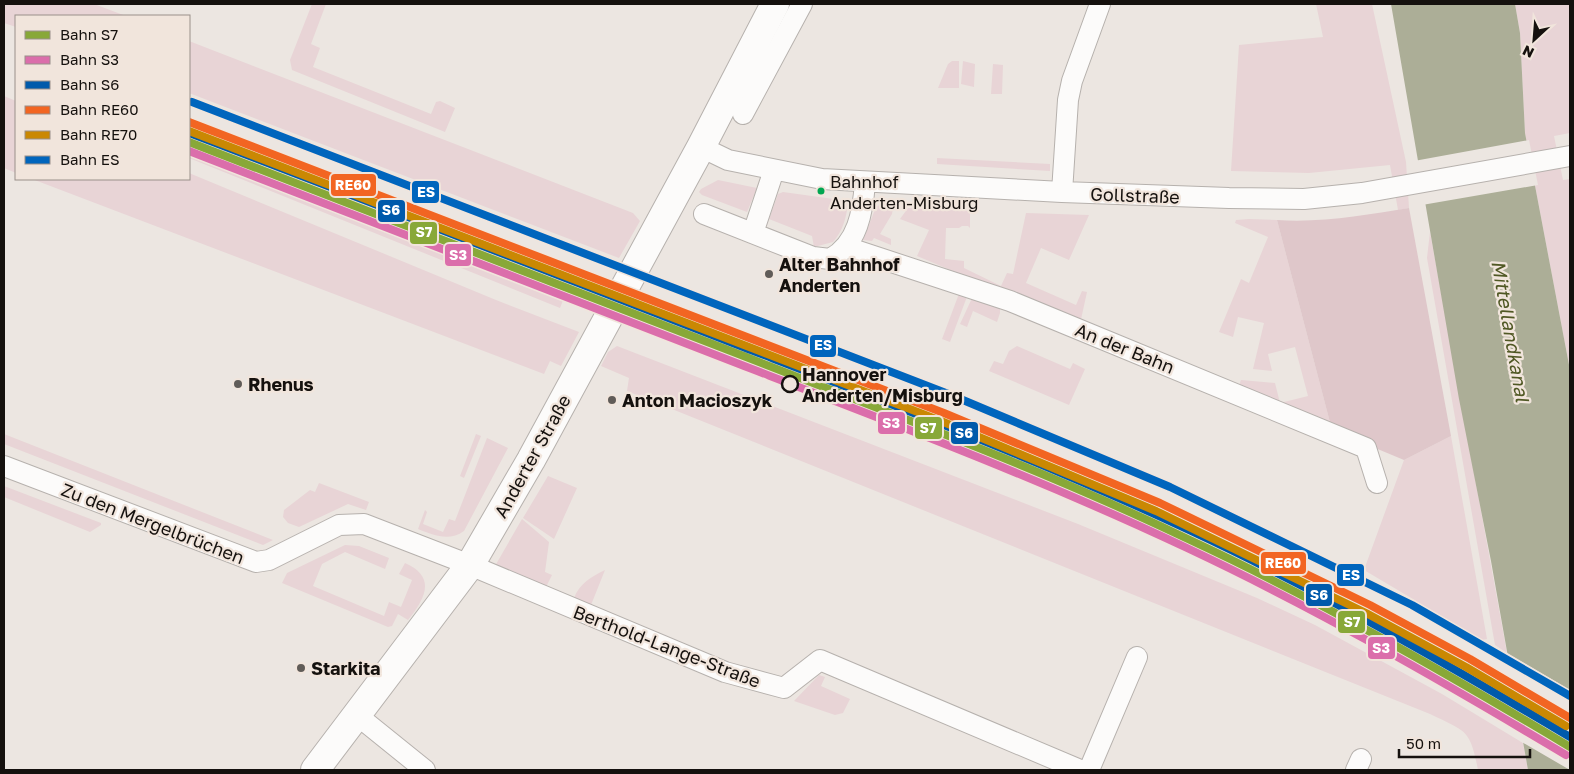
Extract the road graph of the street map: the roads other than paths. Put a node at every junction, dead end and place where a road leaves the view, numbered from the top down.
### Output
1 (775, 4) edge
2 (802, 4) edge
3 (1100, 4) edge
4 (743, 114) dead end
5 (701, 147) junction
6 (1564, 157) edge
7 (774, 170) junction
8 (865, 182) junction
9 (1062, 192) junction
10 (704, 214) dead end
11 (753, 233) junction
12 (846, 247) junction
13 (4, 466) edge
14 (1377, 482) dead end
15 (470, 565) junction
16 (1136, 657) dead end
17 (358, 716) junction
18 (315, 770) edge
19 (425, 770) edge
20 (1080, 770) edge
21 (1089, 770) edge

1 - 5 main road, Anderter Straße
2 - 4 street
3 - 9 street
5 - 7 street, Gollstraße
5 - 15 main road, Anderter Straße
6 - 9 street, Gollstraße
7 - 8 street, Gollstraße
7 - 11 street
8 - 9 street, Gollstraße
8 - 12 street
10 - 11 street
11 - 12 street
12 - 14 street, An der Bahn
13 - 15 street, Zu den Mergelbrüchen
15 - 17 main road, Anderter Straße
15 - 20 street, Berthold-Lange-Straße
16 - 21 street
17 - 18 main road, Anderter Straße
17 - 19 street

